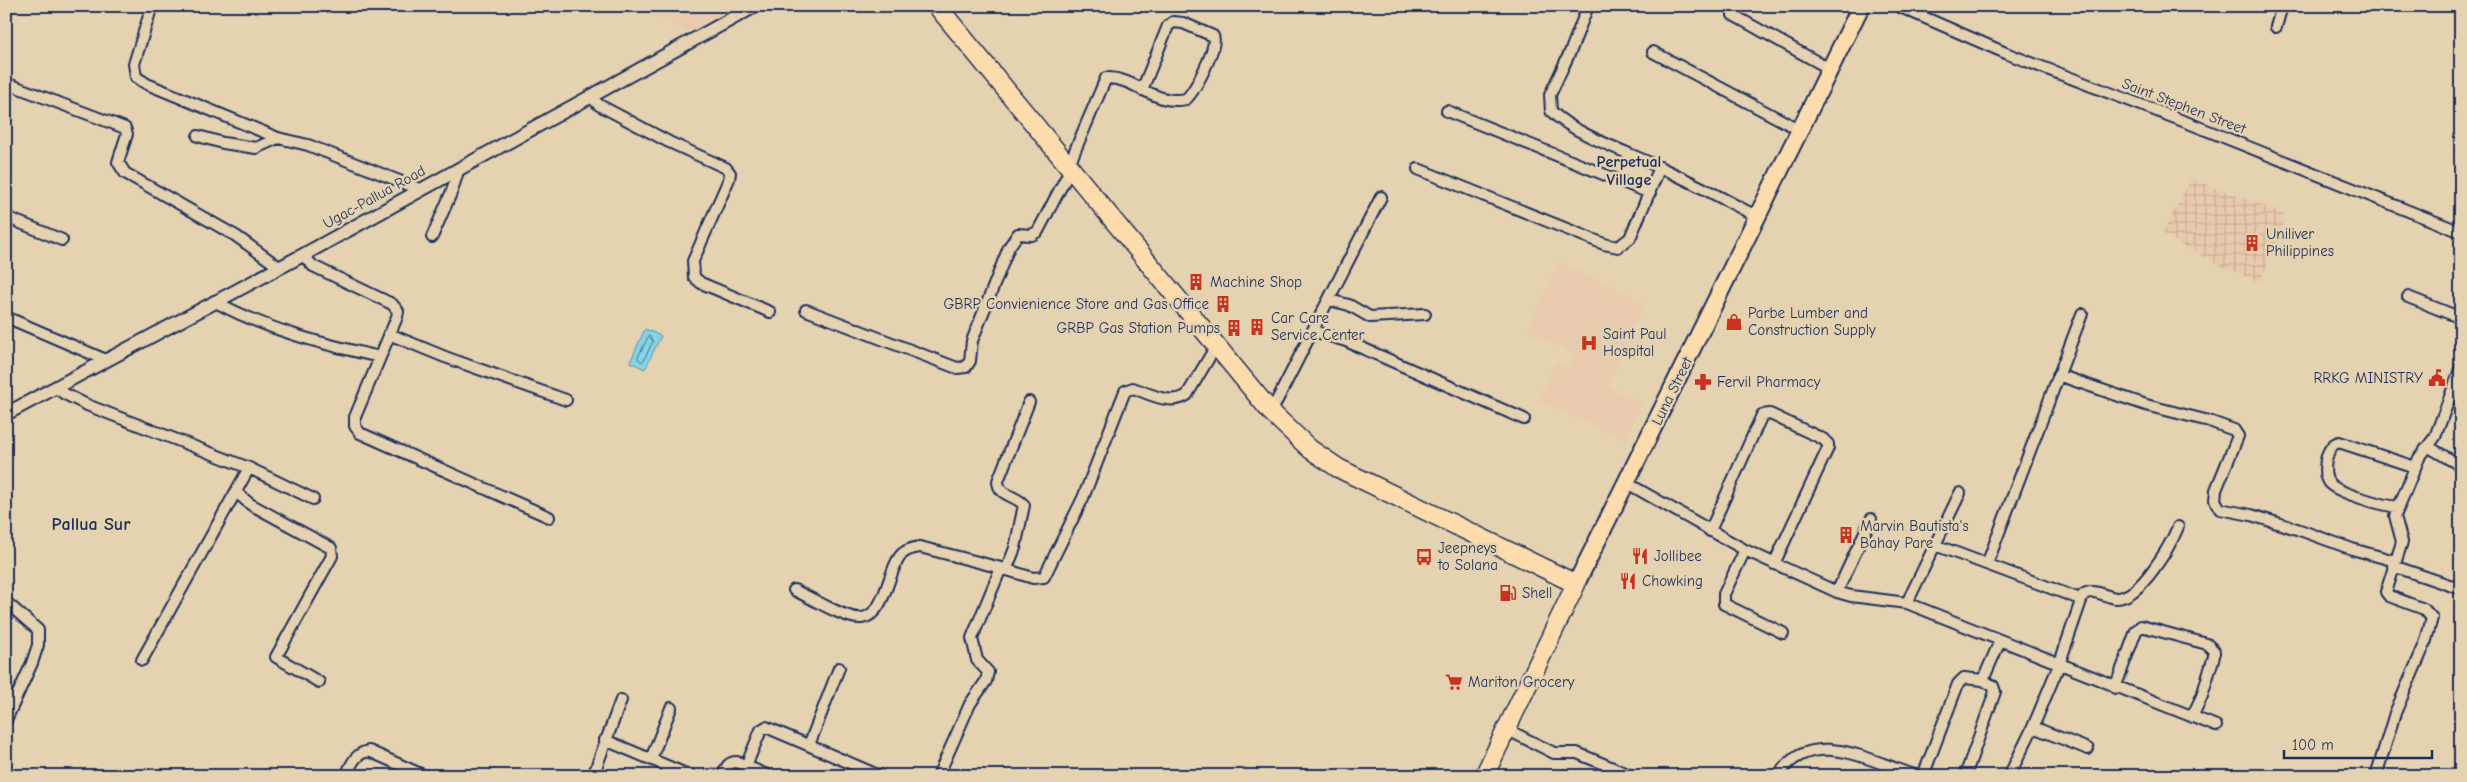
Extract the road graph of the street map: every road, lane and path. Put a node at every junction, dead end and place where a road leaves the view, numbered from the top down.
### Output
1 (152, 6) edge
2 (755, 6) edge
3 (937, 6) edge
4 (1588, 6) edge
5 (1860, 6) edge
6 (1898, 6) edge
7 (2282, 6) edge
8 (1733, 15) dead end
9 (2276, 27) dead end
10 (1653, 52) dead end
11 (1830, 69) junction
12 (6, 83) edge
13 (1142, 90) junction
14 (591, 97) junction
15 (1447, 111) dead end
16 (1800, 130) junction
17 (198, 136) dead end
18 (278, 138) junction
19 (1660, 167) junction
20 (459, 168) junction
21 (1070, 168) junction
22 (1418, 169) dead end
23 (422, 190) junction
24 (1650, 193) junction
25 (1381, 197) dead end
26 (6, 217) edge
27 (1758, 217) junction
28 (2461, 232) edge
29 (432, 237) dead end
30 (62, 240) dead end
31 (303, 255) junction
32 (279, 267) junction
33 (2408, 297) dead end
34 (1329, 300) junction
35 (214, 301) junction
36 (806, 310) dead end
37 (770, 312) dead end
38 (1425, 314) dead end
39 (2082, 314) dead end
40 (6, 317) edge
41 (2461, 318) edge
42 (1313, 331) junction
43 (389, 334) junction
44 (1216, 346) junction
45 (380, 357) junction
46 (106, 360) junction
47 (2461, 367) edge
48 (2058, 374) junction
49 (56, 388) junction
50 (2457, 389) edge
51 (566, 400) dead end
52 (1030, 402) dead end
53 (1271, 412) junction
54 (6, 414) edge
55 (1524, 419) dead end
56 (2429, 447) junction
57 (2461, 466) edge
58 (2415, 467) junction
59 (249, 468) junction
60 (1627, 483) junction
61 (237, 493) junction
62 (1960, 493) dead end
63 (313, 500) dead end
64 (2399, 507) junction
65 (549, 517) dead end
66 (1871, 519) dead end
67 (2178, 527) dead end
68 (1710, 531) junction
69 (1935, 545) junction
70 (1745, 550) junction
71 (1774, 564) junction
72 (1987, 564) junction
73 (2394, 564) junction
74 (1004, 568) junction
75 (1576, 584) junction
76 (2461, 588) edge
77 (794, 590) dead end
78 (1837, 592) junction
79 (2080, 599) junction
80 (6, 602) edge
81 (1907, 602) junction
82 (1783, 632) dead end
83 (2000, 641) junction
84 (142, 660) dead end
85 (2059, 665) junction
86 (839, 668) dead end
87 (1983, 680) junction
88 (319, 682) dead end
89 (2115, 688) junction
90 (621, 700) dead end
91 (671, 708) dead end
92 (2192, 717) junction
93 (6, 720) edge
94 (2216, 726) dead end
95 (2033, 727) junction
96 (1506, 729) junction
97 (605, 740) junction
98 (809, 744) junction
99 (2088, 749) dead end
100 (651, 759) junction
101 (746, 766) junction
102 (667, 771) edge
103 (765, 775) edge
104 (346, 776) edge
105 (425, 776) edge
106 (593, 776) edge
107 (692, 776) edge
108 (722, 776) edge
109 (880, 776) edge
110 (938, 776) edge
111 (1484, 776) edge
112 (1632, 776) edge
113 (1778, 776) edge
114 (1917, 776) edge
115 (1923, 776) edge
116 (1965, 776) edge
117 (2009, 776) edge
118 (2376, 776) edge

1 - 18 street
2 - 14 street, Ugac-Pallua Road
3 - 21 highway
4 - 19 street
5 - 11 main road, Luna Street
6 - 28 street, Saint Stephen Street
7 - 9 street
8 - 11 street
10 - 16 street
11 - 16 main road, Luna Street
12 - 32 street
13 - 13 street
13 - 21 street
14 - 20 street, Ugac-Pallua Road
14 - 37 street
15 - 24 street
16 - 27 main road, Luna Street
17 - 18 street
18 - 23 street
19 - 24 street
19 - 27 street
20 - 23 street, Ugac-Pallua Road
20 - 29 street
21 - 36 street
21 - 44 highway
22 - 24 street
23 - 31 street, Ugac-Pallua Road
25 - 34 street
26 - 30 street
27 - 60 main road, Luna Street
31 - 32 street, Ugac-Pallua Road
31 - 43 street
32 - 35 street, Ugac-Pallua Road
33 - 41 street
34 - 38 street
34 - 42 street
35 - 45 street
35 - 46 street, Ugac-Pallua Road
39 - 48 street
40 - 46 street
42 - 53 street
42 - 55 street
43 - 45 street
43 - 51 street
44 - 53 highway
44 - 74 street
45 - 65 street
46 - 49 street, Ugac-Pallua Road
47 - 50 street
48 - 72 street
48 - 73 street
49 - 54 street, Ugac-Pallua Road
49 - 59 street
50 - 56 street
52 - 74 street
53 - 75 highway
56 - 57 street
56 - 58 street
58 - 64 street
58 - 64 street
59 - 61 street
59 - 63 street
60 - 68 street
60 - 75 main road, Luna Street
61 - 84 street
61 - 88 street
62 - 69 street
64 - 73 street
66 - 78 street
67 - 79 street
68 - 70 street
68 - 71 street
69 - 72 street
69 - 81 street
70 - 71 street
70 - 82 street
71 - 78 street
72 - 79 street
73 - 76 street
73 - 118 street
74 - 77 street
74 - 110 street
75 - 96 highway, Luna Street
78 - 81 street
79 - 85 street
80 - 93 street
81 - 83 street
83 - 85 street
83 - 87 street
85 - 89 street
85 - 95 street
86 - 98 street
87 - 115 street
87 - 116 street
89 - 92 street
89 - 92 street
90 - 97 street
91 - 100 street
92 - 94 street
95 - 99 street
95 - 117 street
96 - 111 highway, Luna Street
96 - 112 street
97 - 100 street
97 - 106 street
98 - 101 street
98 - 109 street
100 - 102 street
101 - 103 street
101 - 108 street
102 - 107 street
104 - 105 street
113 - 114 street

